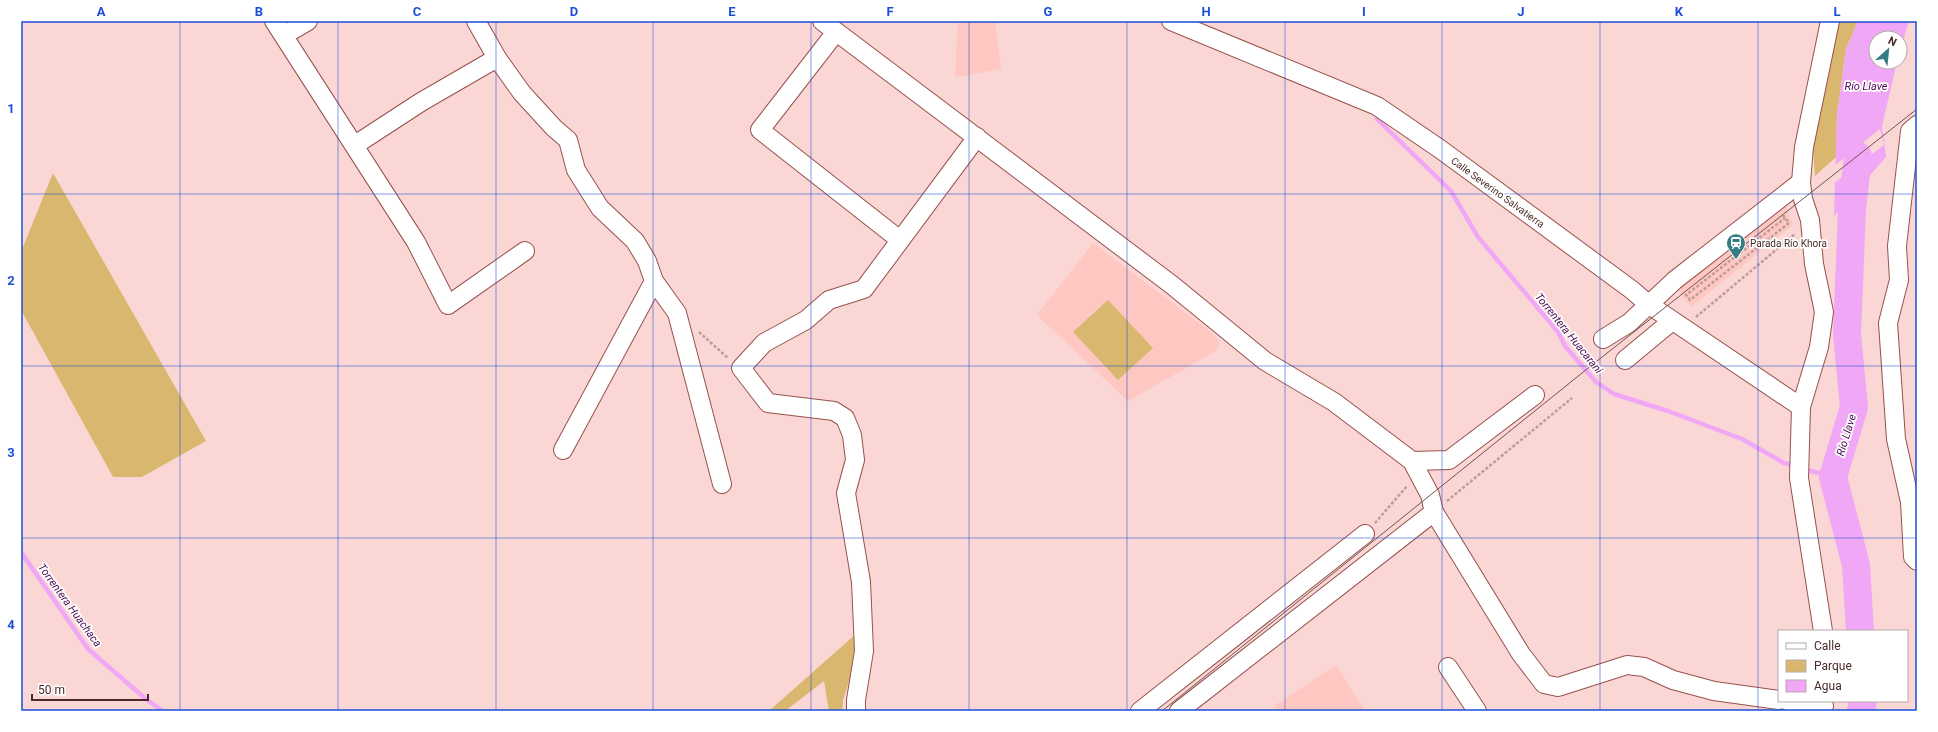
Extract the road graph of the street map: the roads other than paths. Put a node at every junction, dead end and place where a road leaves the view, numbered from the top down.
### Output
1 (308, 21) edge
2 (476, 21) edge
3 (1171, 21) edge
4 (1830, 21) edge
5 (829, 26) edge
6 (279, 28) edge
7 (497, 58) junction
8 (1917, 125) edge
9 (977, 137) junction
10 (355, 145) junction
11 (1801, 182) junction
12 (900, 240) junction
13 (525, 251) dead end
14 (654, 280) junction
15 (1648, 304) junction
16 (1678, 325) junction
17 (1604, 339) dead end
18 (1625, 360) dead end
19 (1535, 395) dead end
20 (1801, 407) junction
21 (563, 450) dead end
22 (1412, 460) junction
23 (722, 484) dead end
24 (1434, 512) junction
25 (1365, 534) road end
26 (1917, 561) edge
27 (1823, 630) edge
28 (1448, 667) dead end
29 (1778, 700) edge
30 (1795, 702) edge
31 (1824, 706) edge
32 (856, 711) edge
33 (1140, 711) edge
34 (1179, 711) edge
35 (1477, 711) edge

1 - 6 street
2 - 7 street
3 - 15 street, Calle Severino Salvatierra
4 - 11 street
5 - 9 street
5 - 12 street
6 - 10 street
7 - 10 street
7 - 14 street
8 - 26 street
9 - 12 street
9 - 22 street
10 - 13 street
11 - 15 street
11 - 20 street
12 - 32 street
14 - 21 street
14 - 23 street
15 - 16 street, Calle Severino Salvatierra
15 - 17 street
16 - 18 street
16 - 20 street, Calle Severino Salvatierra
19 - 22 street
20 - 27 street
22 - 24 street
24 - 29 street
24 - 34 street
25 - 33 street
28 - 35 street
30 - 31 street

